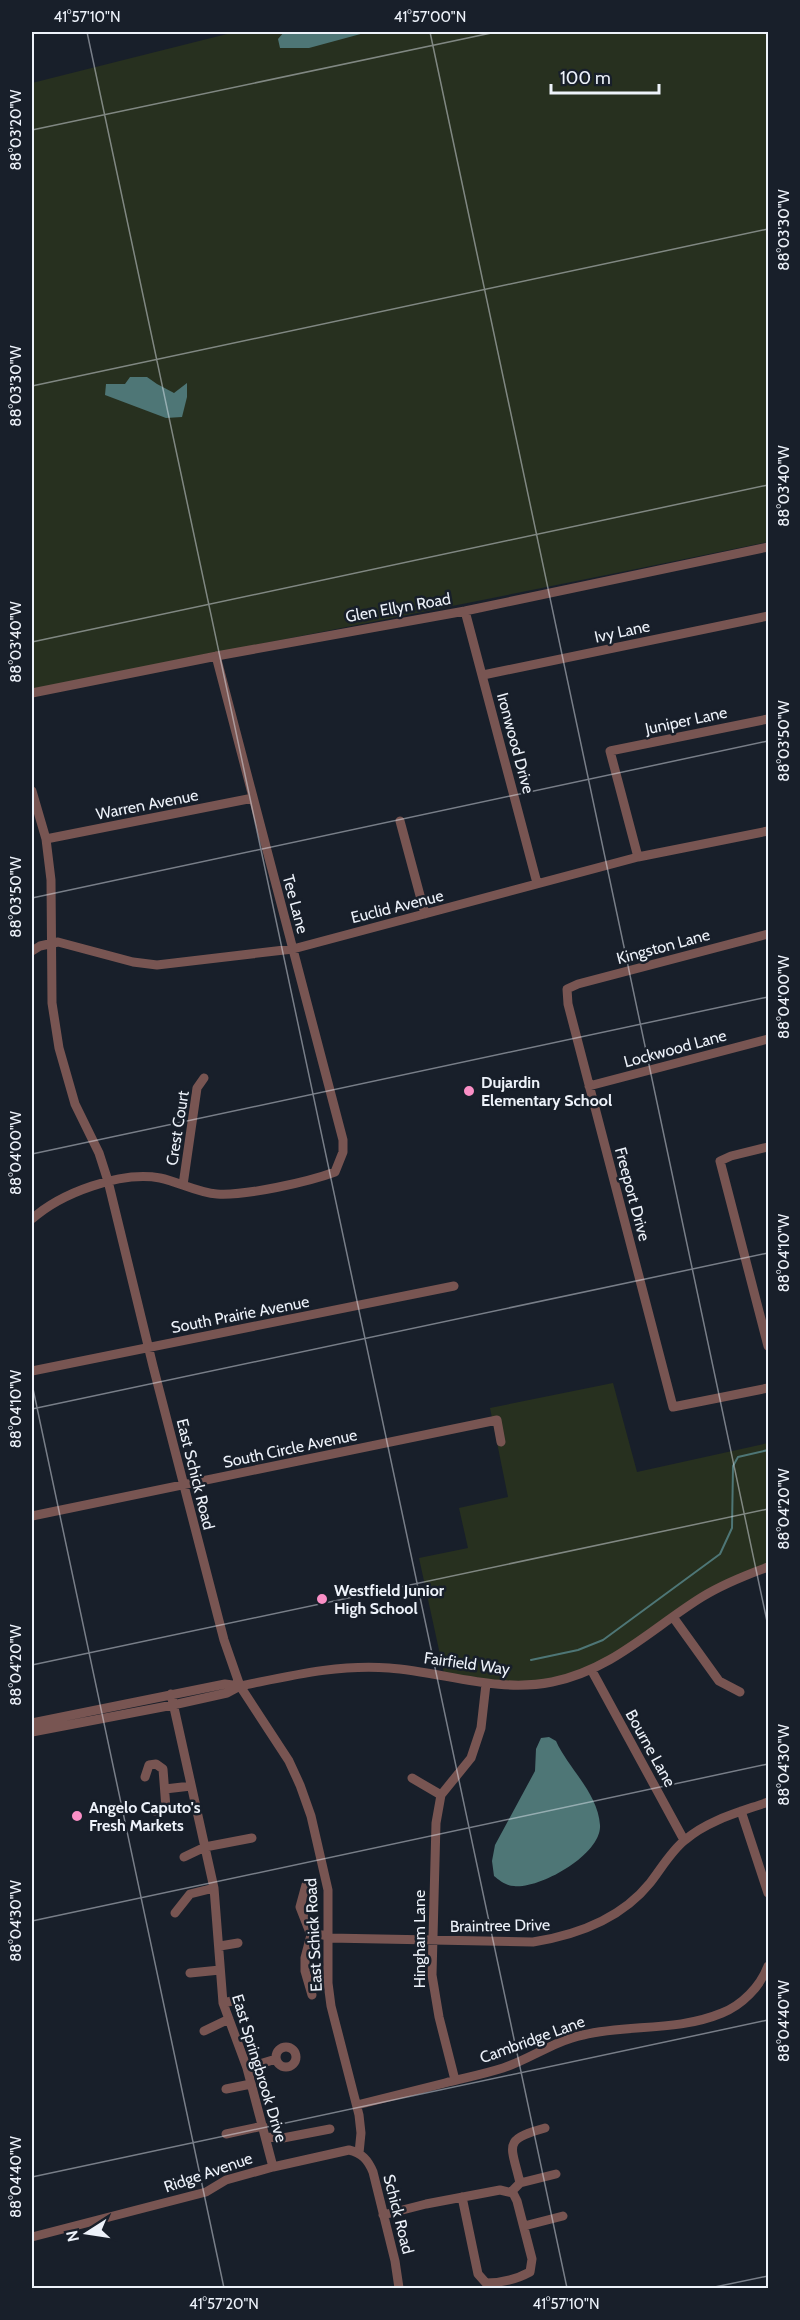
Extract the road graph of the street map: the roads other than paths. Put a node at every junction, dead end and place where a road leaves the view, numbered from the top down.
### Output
1 (768, 547) edge
2 (465, 610) junction
3 (768, 616) edge
4 (216, 656) junction
5 (483, 675) junction
6 (32, 693) edge
7 (768, 719) edge
8 (32, 790) edge
9 (253, 798) junction
10 (400, 821) dead end
11 (768, 831) edge
12 (46, 839) junction
13 (638, 857) junction
14 (537, 883) junction
15 (425, 914) junction
16 (768, 934) edge
17 (51, 943) junction
18 (293, 949) junction
19 (32, 951) edge
20 (567, 989) joint
21 (768, 1039) edge
22 (204, 1078) dead end
23 (590, 1086) junction
24 (768, 1147) edge
25 (108, 1181) junction
26 (183, 1185) junction
27 (32, 1219) edge
28 (454, 1286) dead end
29 (768, 1346) edge
30 (148, 1347) junction
31 (32, 1371) edge
32 (768, 1388) edge
33 (501, 1442) dead end
34 (184, 1485) junction
35 (32, 1516) edge
36 (768, 1567) edge
37 (673, 1617) junction
38 (592, 1671) junction
39 (486, 1684) junction
40 (240, 1686) junction
41 (740, 1692) dead end
42 (171, 1694) junction
43 (173, 1705) junction
44 (32, 1723) edge
45 (32, 1732) edge
46 (145, 1777) dead end
47 (412, 1778) dead end
48 (191, 1786) junction
49 (165, 1789) junction
50 (441, 1795) junction
51 (768, 1802) edge
52 (155, 1811) dead end
53 (741, 1811) junction
54 (252, 1838) dead end
55 (684, 1840) junction
56 (205, 1847) junction
57 (184, 1857) dead end
58 (306, 1885) dead end
59 (214, 1888) junction
60 (768, 1893) edge
61 (175, 1913) dead end
62 (311, 1935) junction
63 (329, 1938) junction
64 (432, 1941) junction
65 (238, 1944) dead end
66 (220, 1946) junction
67 (768, 1966) edge
68 (220, 1970) junction
69 (190, 1973) dead end
70 (765, 1983) edge
71 (312, 1995) dead end
72 (241, 1999) dead end
73 (223, 2003) junction
74 (229, 2019) junction
75 (204, 2031) dead end
76 (276, 2059) dead end
77 (247, 2068) junction
78 (455, 2080) junction
79 (251, 2084) junction
80 (226, 2089) dead end
81 (357, 2105) junction
82 (263, 2126) junction
83 (545, 2128) dead end
84 (330, 2129) dead end
85 (226, 2134) dead end
86 (267, 2137) junction
87 (359, 2152) junction
88 (273, 2167) junction
89 (556, 2174) dead end
90 (520, 2183) junction
91 (511, 2192) junction
92 (462, 2197) junction
93 (383, 2215) junction
94 (563, 2216) dead end
95 (524, 2226) junction
96 (32, 2237) edge
97 (397, 2288) edge

1 - 2 street, Glen Ellyn Road
2 - 4 street, Glen Ellyn Road
2 - 5 street, Ironwood Drive
3 - 5 street, Ivy Lane
4 - 6 street, Glen Ellyn Road
4 - 9 street, Tee Lane
5 - 14 street, Ironwood Drive
7 - 13 street, Juniper Lane
8 - 12 street, East Schick Road
9 - 12 street, Warren Avenue
9 - 18 street, Tee Lane
10 - 15 street
11 - 13 street, Euclid Avenue
12 - 17 street, East Schick Road
13 - 14 street, Euclid Avenue
14 - 15 street, Euclid Avenue
15 - 18 street, Euclid Avenue
16 - 20 street, Kingston Lane
17 - 18 street, Euclid Avenue
17 - 19 street
17 - 25 street, East Schick Road
18 - 26 street, Tee Lane
20 - 23 street, Freeport Drive
21 - 23 street, Lockwood Lane
22 - 26 street, Crest Court
23 - 32 street, Freeport Drive
24 - 29 street
25 - 26 street
25 - 27 street
25 - 30 street, East Schick Road
28 - 30 street, South Prairie Avenue
30 - 31 street, South Prairie Avenue
30 - 34 street, East Schick Road
33 - 34 street, South Circle Avenue
34 - 35 street, South Circle Avenue
34 - 40 street, East Schick Road
36 - 37 street, Fairfield Way
37 - 38 street, Fairfield Way
37 - 41 street
38 - 39 street, Fairfield Way
38 - 55 street, Bourne Lane
39 - 40 street, Fairfield Way
39 - 50 street, Hingham Lane
40 - 42 street, Fairfield Way
40 - 43 street, Fairfield Way
40 - 63 street, East Schick Road
42 - 43 street, East Springbrook Drive
42 - 44 street, Fairfield Way
43 - 45 street, Fairfield Way
43 - 48 street, East Springbrook Drive
46 - 49 street
47 - 50 street
48 - 49 street
48 - 56 street, East Springbrook Drive
49 - 52 street
50 - 64 street, Hingham Lane
51 - 53 street, Braintree Drive
53 - 55 street, Braintree Drive
53 - 60 street
54 - 56 street
55 - 64 street, Braintree Drive
56 - 57 street
56 - 59 street, East Springbrook Drive
58 - 62 street
59 - 61 street
59 - 66 street, East Springbrook Drive
62 - 63 street, Braintree Drive
62 - 71 street
63 - 64 street, Braintree Drive
63 - 81 street, East Schick Road
64 - 78 street, Hingham Lane
65 - 66 street
66 - 68 street, East Springbrook Drive
67 - 70 street, Cambridge Lane
68 - 69 street
68 - 73 street, East Springbrook Drive
70 - 78 street, Cambridge Lane
72 - 73 street
73 - 74 street, East Springbrook Drive
74 - 75 street
74 - 77 street, East Springbrook Drive
76 - 77 street
77 - 79 street, East Springbrook Drive
78 - 81 street, Cambridge Lane
79 - 80 street
79 - 82 street, East Springbrook Drive
81 - 87 street, East Schick Road
82 - 85 street
82 - 86 street, East Springbrook Drive
83 - 90 street
84 - 86 street
86 - 88 street, East Springbrook Drive
87 - 88 street, Ridge Avenue
87 - 93 street, Schick Road
88 - 96 street, Ridge Avenue
89 - 90 street
90 - 91 street
91 - 92 street
91 - 95 street
92 - 93 street
92 - 95 street
93 - 97 street, Schick Road
94 - 95 street

